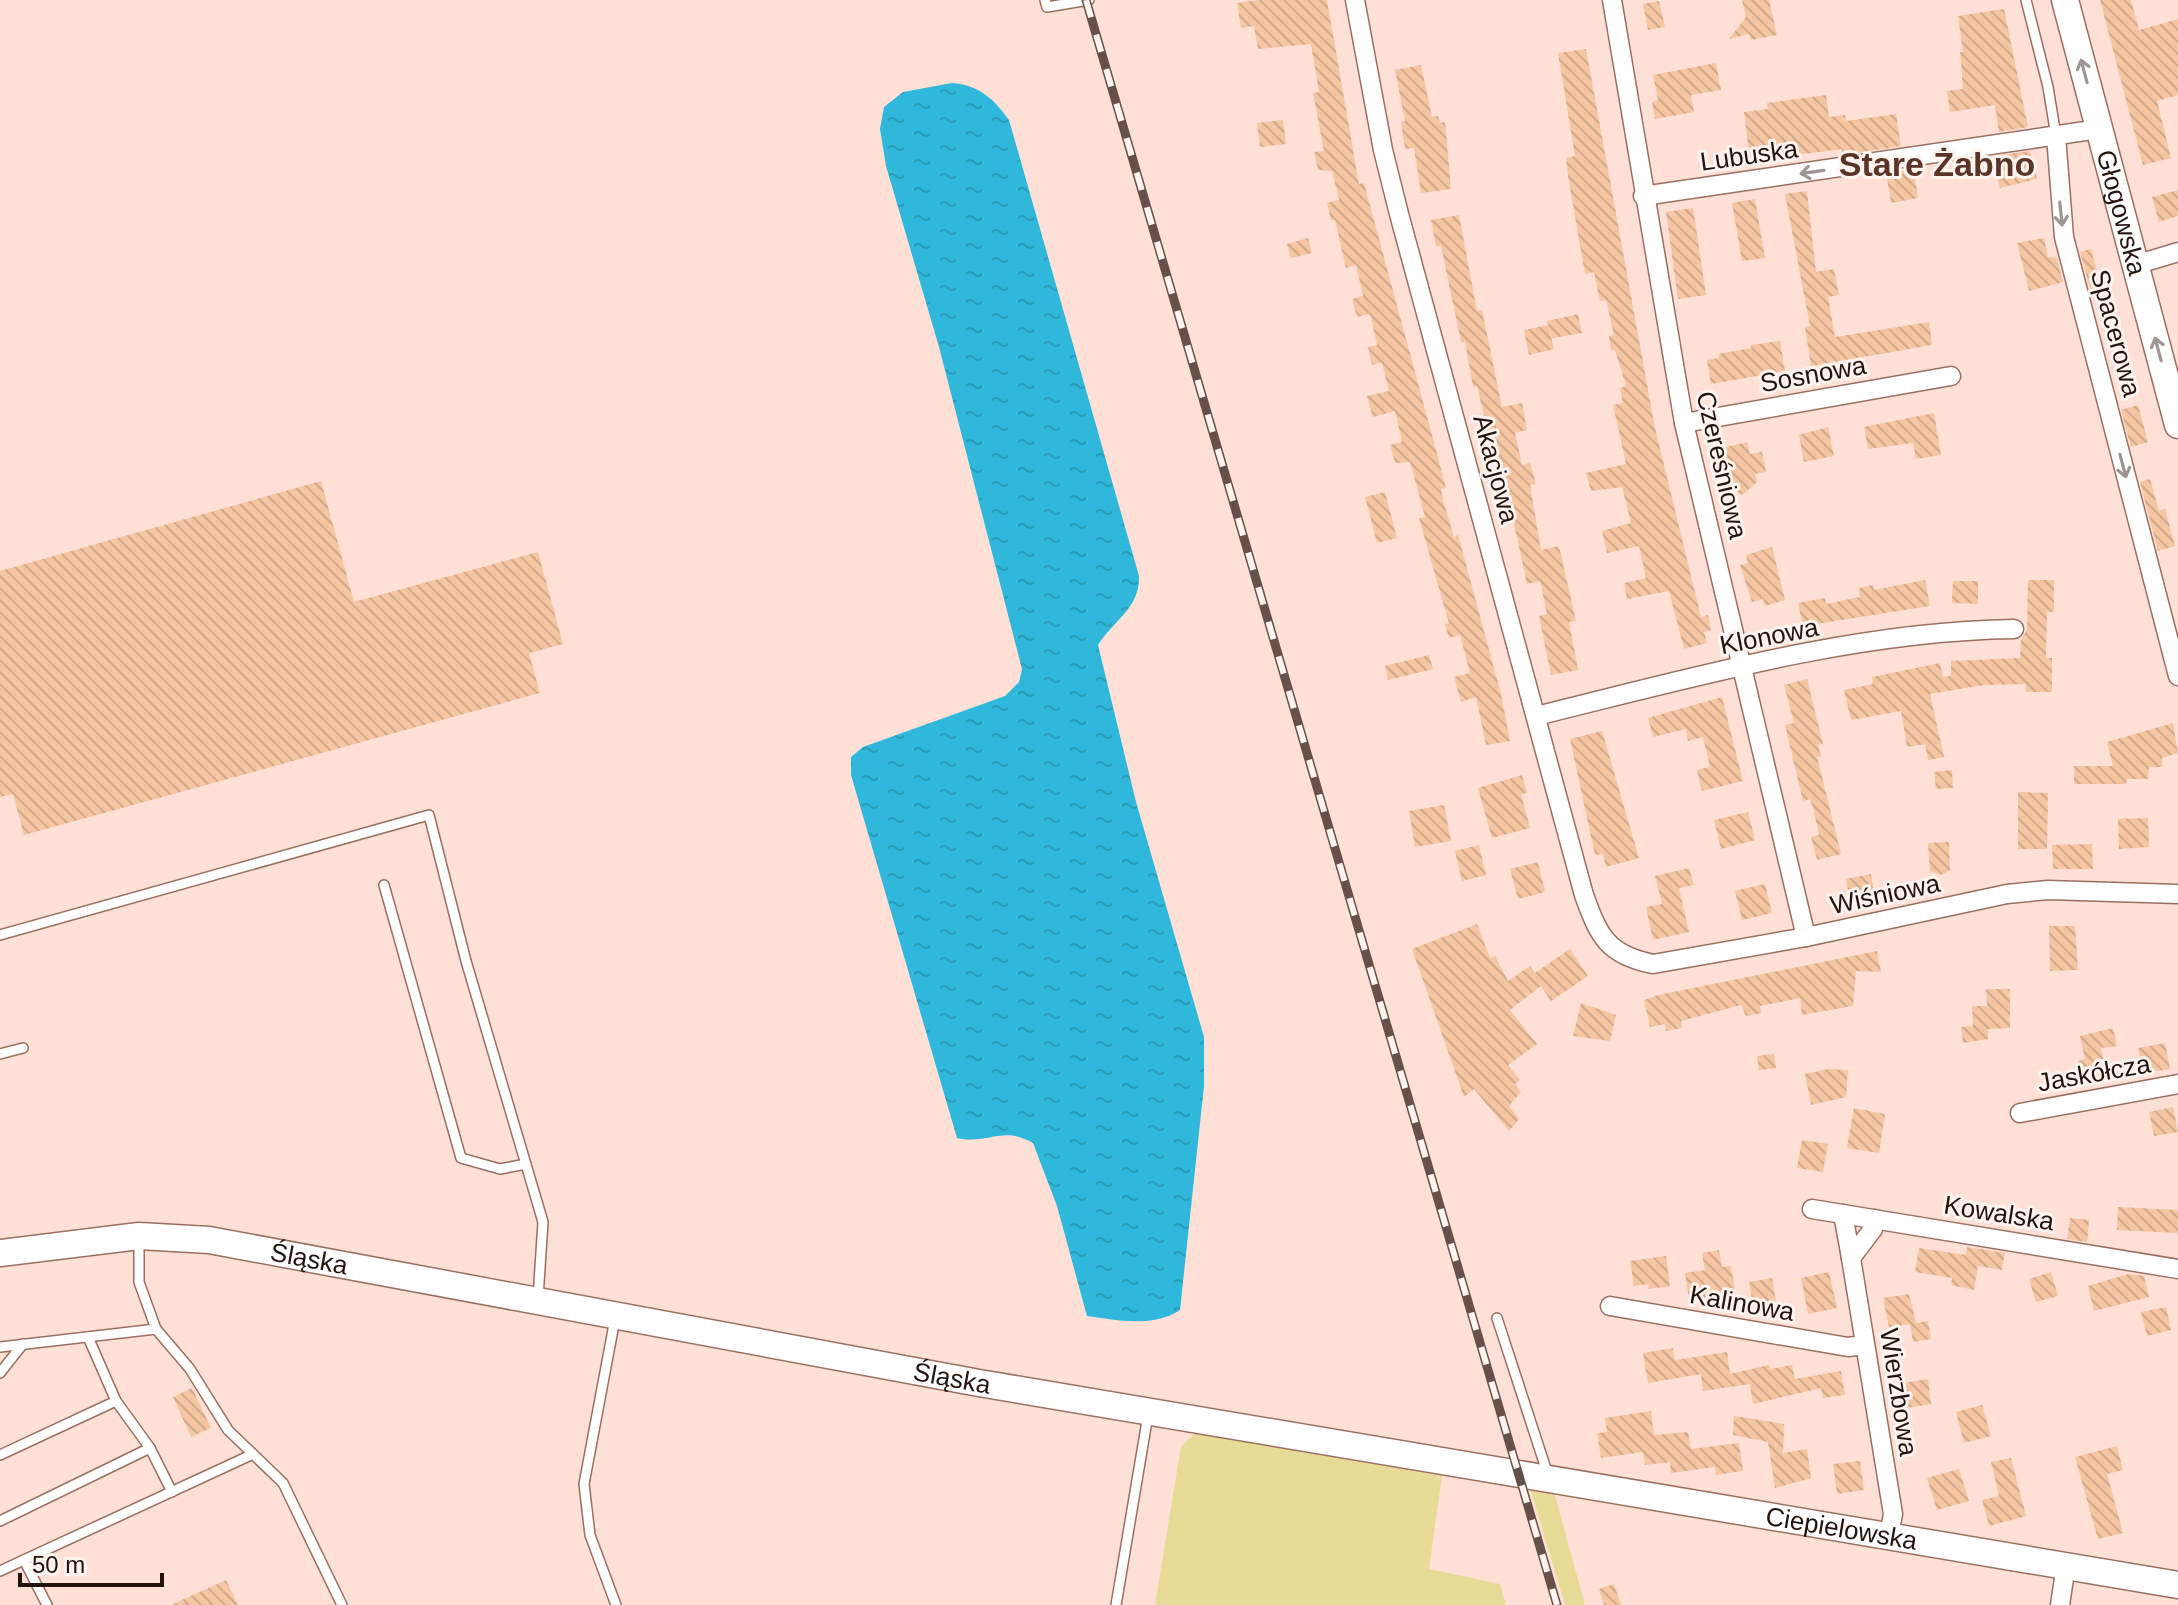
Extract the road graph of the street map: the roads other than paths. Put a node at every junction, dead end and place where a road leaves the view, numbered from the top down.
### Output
1 (1045, 0) edge
2 (1089, 0) edge
3 (1355, 0) edge
4 (1612, 0) edge
5 (2026, 0) edge
6 (2065, 0) edge
7 (2099, 129) junction
8 (2056, 136) junction
9 (1643, 196) junction
10 (2178, 252) edge
11 (2135, 265) junction
12 (1951, 376) dead end
13 (1684, 423) junction
14 (2178, 425) edge
15 (2014, 629) dead end
16 (1742, 666) junction
17 (2178, 676) edge
18 (1536, 716) junction
19 (384, 885) dead end
20 (2178, 894) edge
21 (0, 935) edge
22 (1806, 937) junction
23 (1608, 945) joint
24 (23, 1048) dead end
25 (0, 1054) edge
26 (2178, 1084) edge
27 (2020, 1113) dead end
28 (526, 1164) junction
29 (1812, 1209) dead end
30 (1843, 1214) junction
31 (1875, 1219) junction
32 (139, 1236) junction
33 (0, 1253) edge
34 (1851, 1258) junction
35 (2178, 1269) edge
36 (537, 1302) junction
37 (1610, 1306) dead end
38 (616, 1315) junction
39 (1497, 1318) dead end
40 (156, 1329) junction
41 (88, 1337) junction
42 (23, 1344) junction
43 (1864, 1345) junction
44 (0, 1347) edge
45 (0, 1373) edge
46 (116, 1401) junction
47 (1148, 1413) junction
48 (150, 1448) junction
49 (0, 1455) edge
50 (251, 1455) junction
51 (1505, 1471) joint
52 (1549, 1478) junction
53 (172, 1492) junction
54 (0, 1521) edge
55 (1889, 1535) junction
56 (24, 1560) junction
57 (2066, 1565) junction
58 (0, 1571) edge
59 (2178, 1585) edge
60 (47, 1605) edge
61 (342, 1605) edge
62 (616, 1605) edge
63 (1116, 1605) edge
64 (2060, 1605) edge

1 - 2 lane
3 - 18 street, Akacjowa
4 - 9 street, Czereśniowa
5 - 8 lane, Spacerowa
7 -> 6 street, Głogowska
7 - 8 street, Lubuska
7 - 11 street, Głogowska
8 -> 9 street, Lubuska
8 -> 17 street, Spacerowa
9 - 13 street, Czereśniowa
10 - 11 street
14 -> 11 street, Głogowska
12 - 13 street, Sosnowa
13 - 16 street, Czereśniowa
15 - 16 street, Klonowa
16 - 18 street, Klonowa
16 - 22 street, Czereśniowa
18 - 23 street, Akacjowa
19 - 28 lane
20 - 22 street, Wiśniowa
21 - 28 lane
22 - 23 street, Wiśniowa
24 - 25 lane
26 - 27 street, Jaskółcza
28 - 36 lane
29 - 30 street, Kowalska
30 - 31 street, Kowalska
30 - 34 street, Wierzbowa
31 - 34 street
31 - 35 street, Kowalska
32 - 33 street, Śląska
32 - 36 street, Śląska
32 - 40 lane
34 - 43 street, Wierzbowa
36 - 38 street, Śląska
37 - 43 street, Kalinowa
38 - 47 street, Śląska
38 - 62 lane
39 - 52 lane
40 - 41 lane
40 - 50 lane
41 - 42 lane
41 - 46 lane
42 - 44 lane
42 - 45 lane
43 - 55 street, Wierzbowa
46 - 48 lane
46 - 49 lane
47 - 51 street, Śląska
47 - 63 lane
48 - 53 lane
48 - 54 lane
50 - 53 lane
50 - 61 lane
51 - 52 street, Ciepielowska
52 - 55 street, Ciepielowska
53 - 56 lane
55 - 57 street, Ciepielowska
56 - 58 lane
56 - 60 lane
57 - 59 street, Ciepielowska
57 - 64 street

